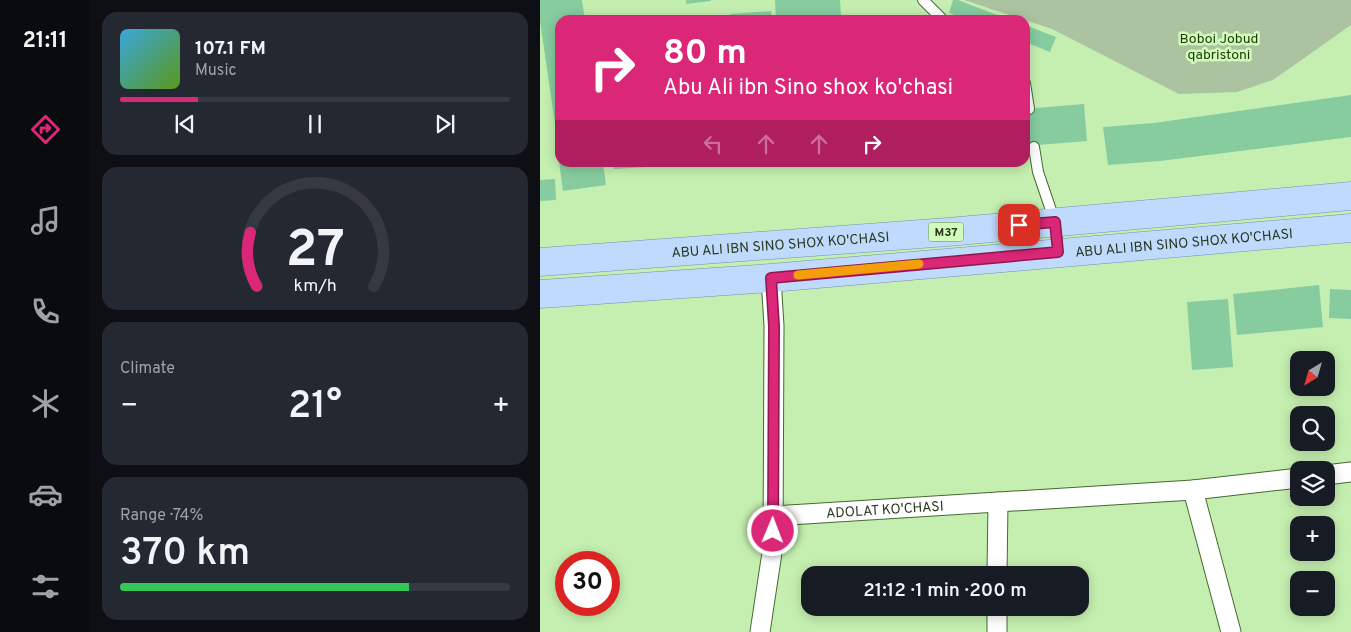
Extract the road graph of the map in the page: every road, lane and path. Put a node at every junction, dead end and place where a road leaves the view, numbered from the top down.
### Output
1 (923, 0) edge
2 (938, 15) edge
3 (1034, 147) dead end
4 (1351, 196) edge
5 (1055, 222) junction
6 (1351, 228) edge
7 (1058, 252) junction
8 (540, 262) edge
9 (771, 278) junction
10 (540, 294) edge
11 (1351, 472) edge
12 (1335, 474) edge
13 (1290, 479) edge
14 (1193, 490) junction
15 (998, 502) junction
16 (774, 516) junction
17 (997, 566) edge
18 (997, 616) edge
19 (760, 632) edge
20 (997, 632) edge
21 (1231, 632) edge

1 - 2 lane
3 - 5 lane
4 - 5 main road, ABU ALI IBN SINO SHOX KO'CHASI / M37
5 - 7 lane
5 - 8 main road, ABU ALI IBN SINO SHOX KO'CHASI / M37
6 - 7 main road, ABU ALI IBN SINO SHOX KO'CHASI / M37
7 - 9 main road, ABU ALI IBN SINO SHOX KO'CHASI / M37
9 - 10 main road, ABU ALI IBN SINO SHOX KO'CHASI / M37
9 - 16 street
11 - 12 street
13 - 14 street, ADOLAT KO'CHASI
14 - 15 street, ADOLAT KO'CHASI
14 - 21 street
15 - 16 street, ADOLAT KO'CHASI
15 - 17 street
16 - 19 street
18 - 20 street

